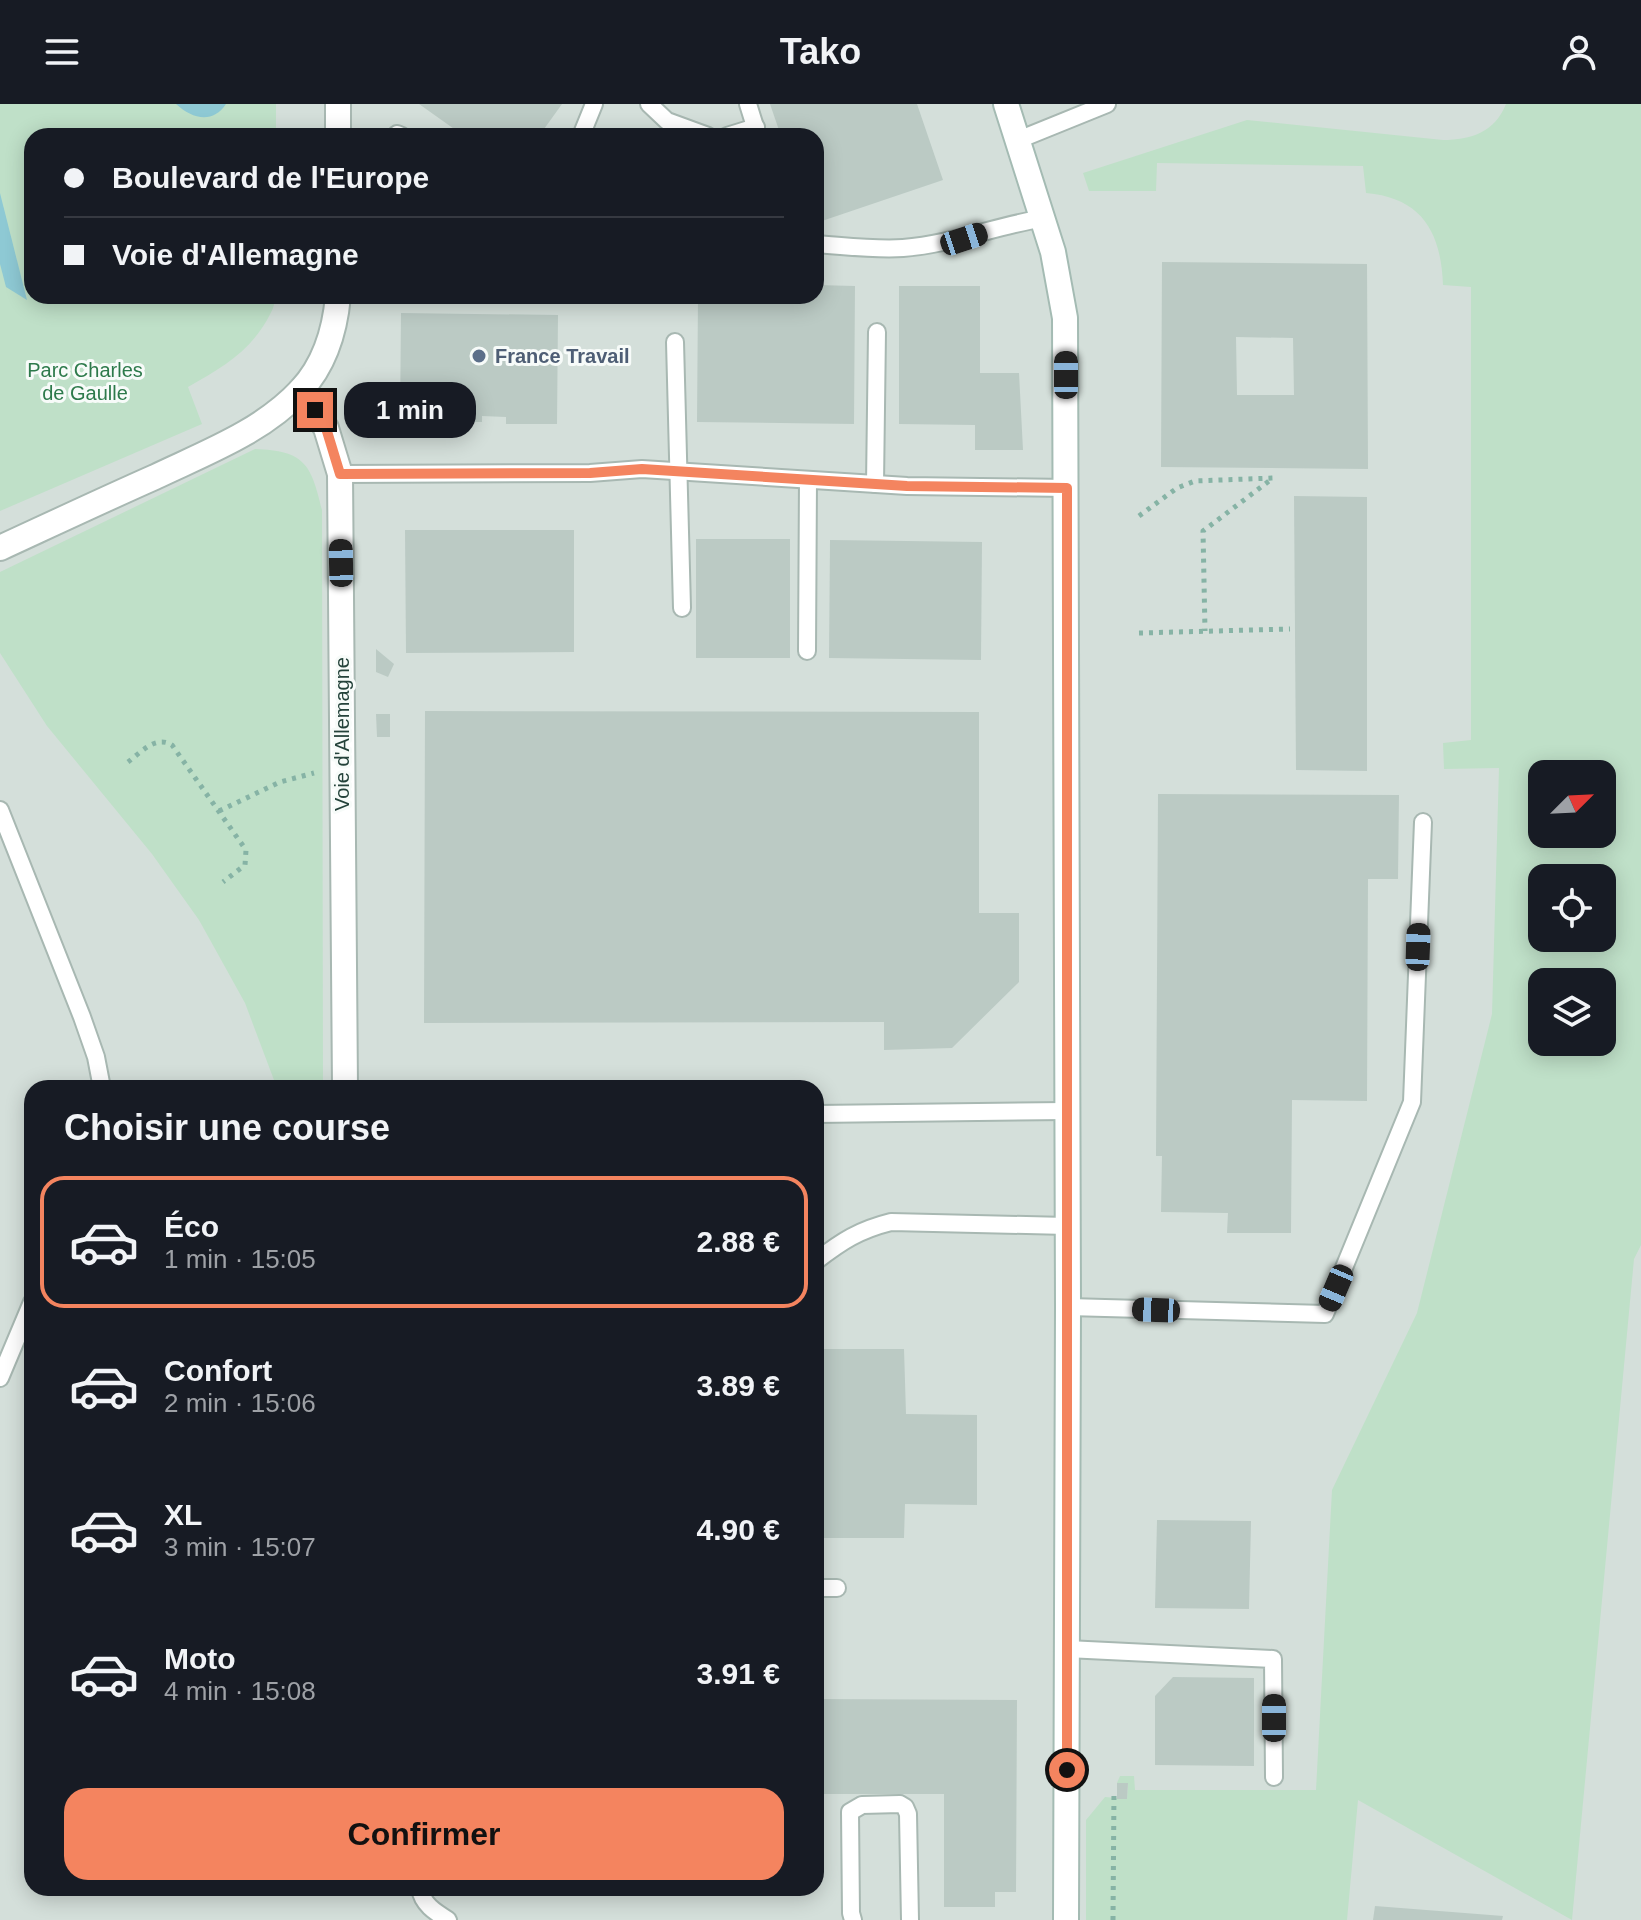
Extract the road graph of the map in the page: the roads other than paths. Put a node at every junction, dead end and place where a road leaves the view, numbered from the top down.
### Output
1 (338, 104) edge
2 (594, 104) edge
3 (649, 104) edge
4 (748, 104) edge
5 (1006, 104) edge
6 (1107, 104) edge
7 (338, 128) edge
8 (584, 128) edge
9 (686, 128) edge
10 (756, 128) edge
11 (1018, 140) junction
12 (1044, 218) junction
13 (824, 244) edge
14 (337, 304) edge
15 (877, 332) dead end
16 (675, 342) dead end
17 (301, 390) junction
18 (679, 471) junction
19 (340, 474) junction
20 (808, 480) junction
21 (875, 484) junction
22 (1067, 488) junction
23 (0, 548) edge
24 (682, 608) dead end
25 (807, 651) dead end
26 (0, 810) edge
27 (1423, 822) dead end
28 (100, 1080) edge
29 (345, 1080) edge
30 (1067, 1111) junction
31 (824, 1114) edge
32 (1067, 1226) junction
33 (824, 1255) edge
34 (1068, 1307) junction
35 (24, 1321) edge
36 (0, 1378) edge
37 (824, 1588) edge
38 (837, 1588) dead end
39 (1067, 1649) junction
40 (1274, 1777) dead end
41 (421, 1896) edge
42 (448, 1920) edge
43 (853, 1920) edge
44 (910, 1920) edge
45 (1066, 1920) edge

1 - 7 street
2 - 8 lane
3 - 9 lane
4 - 10 lane
5 - 11 street
6 - 11 lane
11 - 12 street
12 - 13 lane
12 - 22 street
14 - 17 street
15 - 21 lane
16 - 18 lane
17 - 19 street, Voie d'Allemagne
17 - 23 street
18 - 19 lane
18 - 20 lane
18 - 24 lane
19 - 29 street, Voie d'Allemagne
20 - 21 lane
20 - 25 lane
21 - 22 lane
22 - 30 street
26 - 28 lane
27 - 34 lane
30 - 31 lane
30 - 32 street
32 - 33 lane
32 - 34 street
34 - 39 street
35 - 36 lane
37 - 38 lane
39 - 40 lane
39 - 45 street
41 - 42 lane
43 - 44 lane

